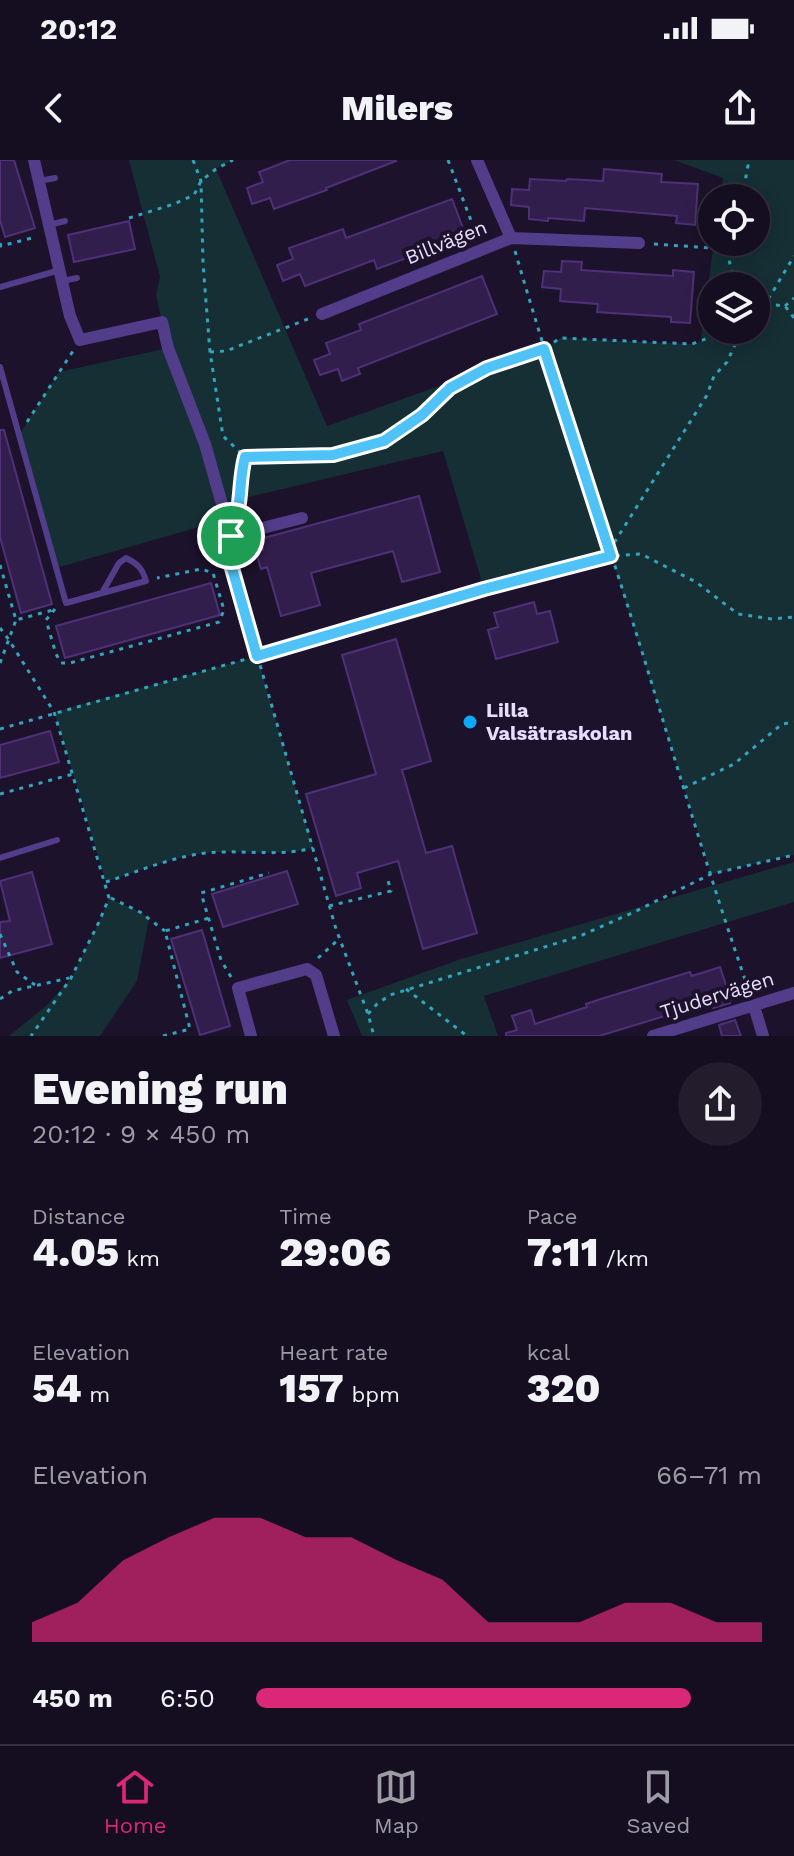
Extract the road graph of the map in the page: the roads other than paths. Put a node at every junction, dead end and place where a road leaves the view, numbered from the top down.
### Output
1 (34, 160) edge
2 (477, 160) edge
3 (55, 178) dead end
4 (39, 181) junction
5 (65, 221) dead end
6 (50, 229) junction
7 (511, 238) junction
8 (639, 243) road end
9 (61, 276) junction
10 (77, 278) dead end
11 (0, 287) edge
12 (322, 314) road end
13 (0, 367) edge
14 (2, 383) edge
15 (302, 518) dead end
16 (102, 593) junction
17 (57, 840) dead end
18 (0, 858) edge
19 (794, 993) edge
20 (754, 1006) junction
21 (251, 1036) edge
22 (334, 1036) edge
23 (653, 1036) edge
24 (763, 1036) edge

1 - 4 street
2 - 7 street
3 - 4 lane
4 - 6 street
5 - 6 lane
6 - 9 street
7 - 8 street, Billvägen
7 - 12 street, Billvägen
9 - 10 lane
9 - 11 lane
9 - 15 street
13 - 14 lane
14 - 16 lane
16 - 16 lane
17 - 18 lane
19 - 20 street, Tjudervägen
20 - 23 street, Tjudervägen
20 - 24 street
21 - 22 street

